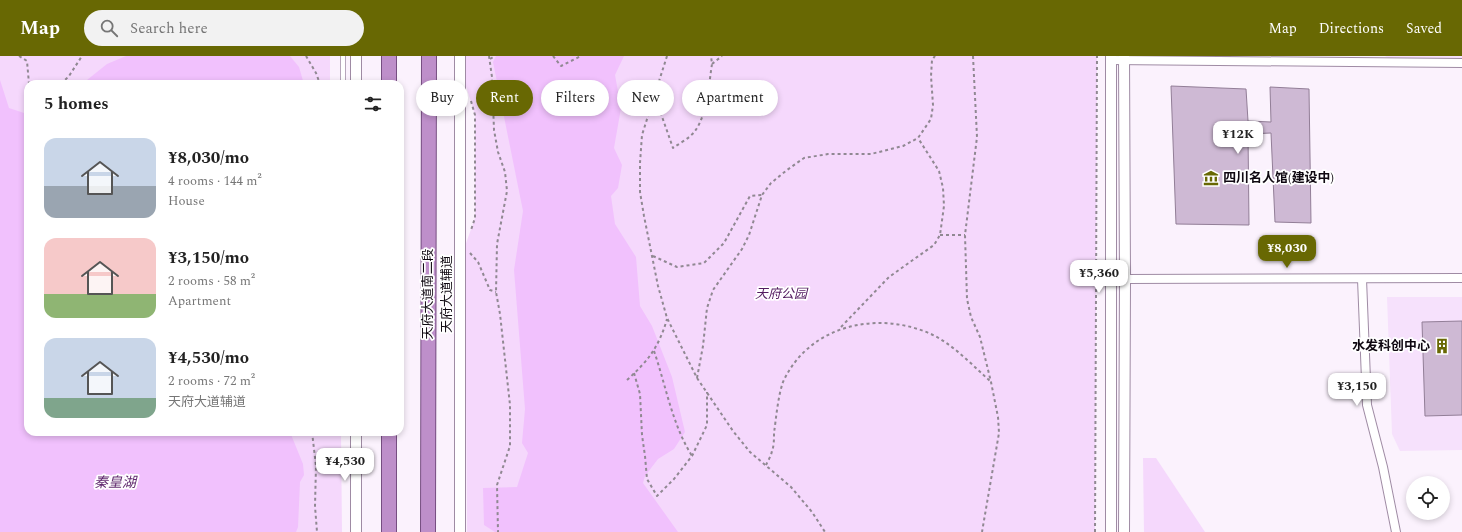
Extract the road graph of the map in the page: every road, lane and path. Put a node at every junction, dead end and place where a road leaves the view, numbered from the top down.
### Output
1 (19, 56) edge
2 (82, 56) edge
3 (306, 56) edge
4 (343, 56) edge
5 (356, 56) edge
6 (389, 56) edge
7 (429, 56) edge
8 (460, 56) edge
9 (495, 56) edge
10 (553, 56) edge
11 (581, 56) edge
12 (667, 56) edge
13 (711, 56) edge
14 (722, 56) edge
15 (935, 56) edge
16 (973, 56) edge
17 (1097, 56) edge
18 (490, 57) edge
19 (1111, 58) edge
20 (1124, 58) edge
21 (1462, 63) edge
22 (712, 64) junction
23 (29, 80) edge
24 (65, 80) edge
25 (319, 80) edge
26 (342, 80) edge
27 (356, 80) edge
28 (389, 80) edge
29 (659, 80) edge
30 (648, 116) edge
31 (662, 116) edge
32 (918, 138) junction
33 (762, 195) junction
34 (940, 235) junction
35 (964, 235) junction
36 (470, 252) dead end
37 (652, 256) junction
38 (1110, 277) junction
39 (1462, 278) edge
40 (1126, 279) junction
41 (1362, 279) junction
42 (496, 292) junction
43 (667, 318) junction
44 (840, 328) junction
45 (654, 350) junction
46 (634, 374) junction
47 (697, 378) junction
48 (627, 380) dead end
49 (991, 382) junction
50 (707, 391) junction
51 (312, 436) edge
52 (356, 436) edge
53 (389, 436) edge
54 (692, 456) junction
55 (766, 465) junction
56 (498, 531) edge
57 (316, 532) edge
58 (356, 532) edge
59 (389, 532) edge
60 (428, 532) edge
61 (460, 532) edge
62 (825, 532) edge
63 (982, 532) edge
64 (1095, 532) edge
65 (1111, 532) edge
66 (1124, 532) edge
67 (1396, 532) edge

1 - 23 path
2 - 24 path
3 - 25 path
4 - 26 lane
5 - 27 street
6 - 28 highway
7 - 60 highway, 天府大道南二段
8 - 61 street, 天府大道辅道
9 - 18 path
10 - 11 path
12 - 29 path
13 - 22 path
14 - 22 path
15 - 32 path
16 - 35 path
17 - 64 path
18 - 42 path
19 - 20 street
19 - 38 street
20 - 21 street
20 - 40 street
22 - 31 path
30 - 37 path
32 - 33 path
32 - 34 path
33 - 37 path
33 - 47 path
34 - 35 path
34 - 44 path
35 - 49 path
36 - 42 path
37 - 43 path
38 - 40 street
38 - 65 street
39 - 41 street
40 - 41 street
40 - 66 street
41 - 67 street
42 - 56 path
43 - 45 path
43 - 47 path
44 - 49 path
44 - 55 path
45 - 46 path
45 - 54 path
46 - 48 path
46 - 54 path
47 - 50 path
49 - 63 path
50 - 54 path
50 - 55 path
51 - 57 path
52 - 58 street
53 - 59 highway
55 - 62 path

